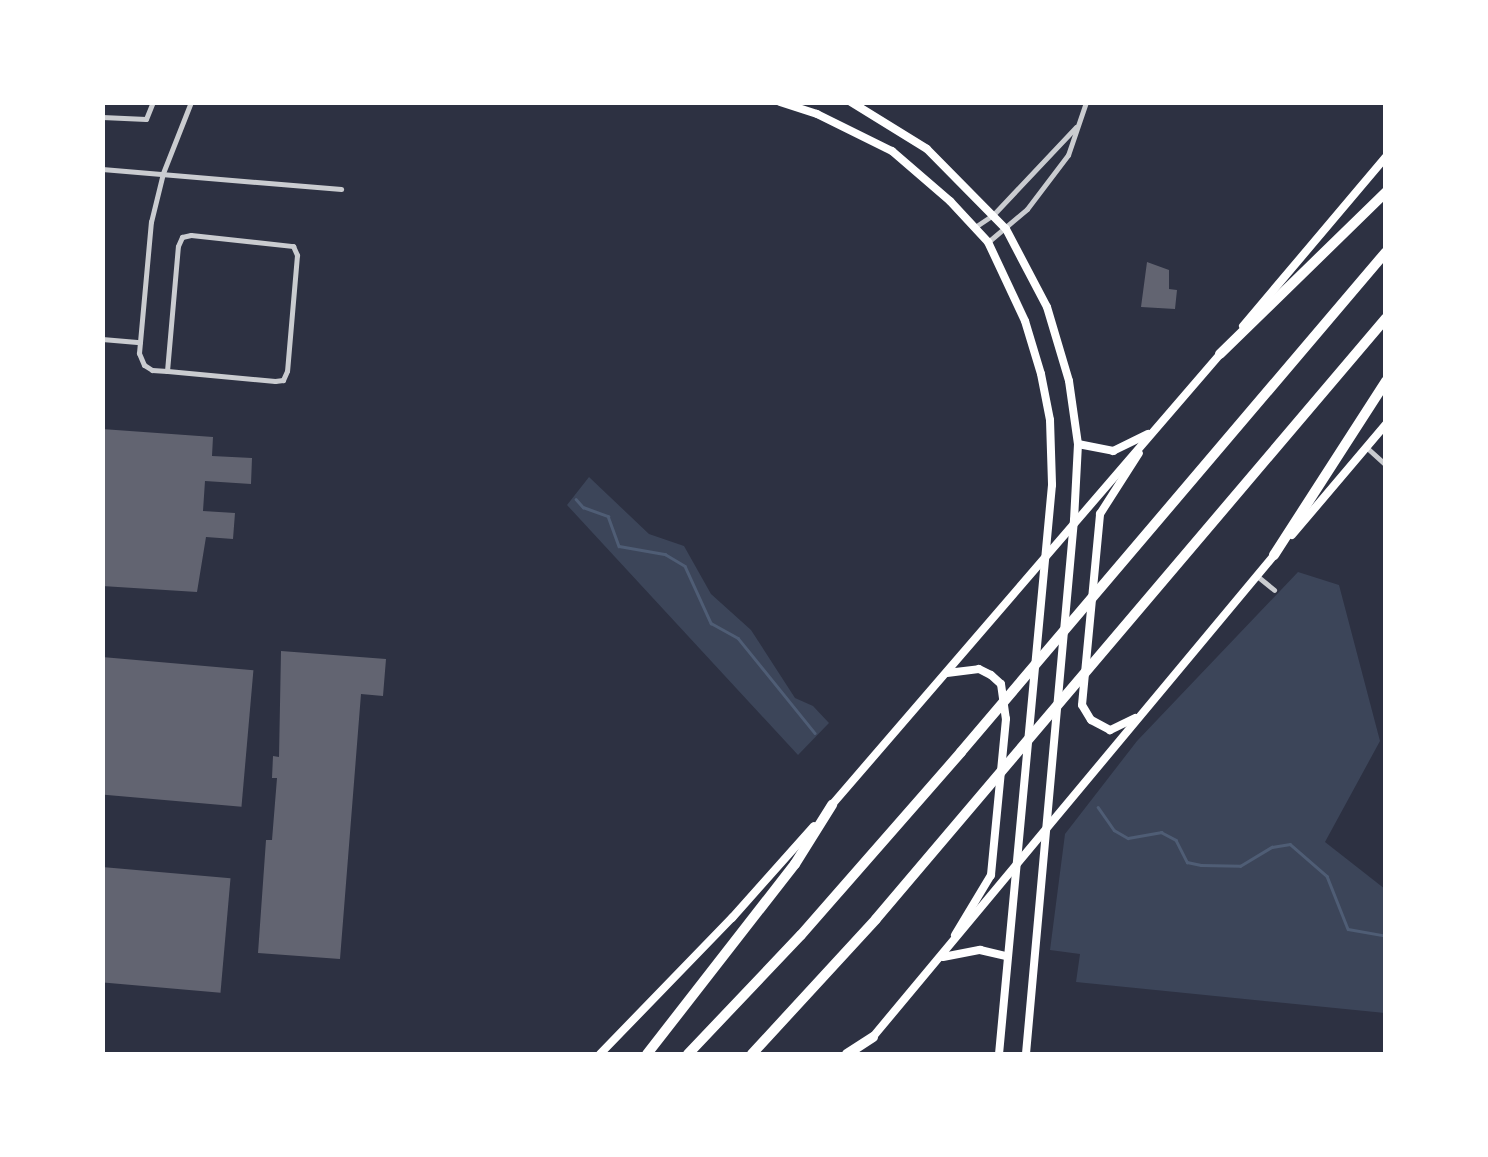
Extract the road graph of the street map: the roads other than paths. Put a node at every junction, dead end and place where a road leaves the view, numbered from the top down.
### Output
1 (154, 102) edge
2 (191, 102) edge
3 (780, 102) edge
4 (851, 102) edge
5 (1086, 102) edge
6 (102, 117) edge
7 (1079, 126) junction
8 (1386, 157) edge
9 (102, 169) edge
10 (163, 173) junction
11 (341, 188) dead end
12 (1386, 192) edge
13 (993, 215) junction
14 (975, 228) junction
15 (1006, 229) junction
16 (988, 242) junction
17 (1386, 252) edge
18 (1386, 318) edge
19 (102, 339) edge
20 (140, 342) junction
21 (1220, 354) junction
22 (167, 372) junction
23 (1386, 381) edge
24 (1386, 424) edge
25 (1152, 432) junction
26 (1078, 444) junction
27 (1366, 448) junction
28 (1386, 465) edge
29 (1074, 520) junction
30 (1046, 554) junction
31 (1274, 555) junction
32 (1257, 576) junction
33 (1274, 590) dead end
34 (945, 674) junction
35 (1143, 714) junction
36 (832, 805) junction
37 (1046, 827) junction
38 (1015, 866) junction
39 (944, 956) junction
40 (1007, 956) junction
41 (872, 1037) junction
42 (600, 1054) edge
43 (647, 1054) edge
44 (688, 1054) edge
45 (752, 1054) edge
46 (847, 1054) edge
47 (856, 1054) edge
48 (999, 1054) edge
49 (1026, 1054) edge

1 - 6 street
2 - 10 street
3 - 14 main road
4 - 13 main road
5 - 7 street
7 - 13 street
7 - 15 street
8 - 21 main road
9 - 10 street
10 - 11 street
10 - 20 street
12 - 21 highway
13 - 14 street
13 - 15 main road
14 - 16 main road
15 - 16 street
15 - 26 main road
16 - 30 main road
17 - 44 highway
18 - 45 highway
19 - 20 street
20 - 22 street
21 - 25 main road
22 - 22 street
23 - 31 highway
24 - 27 main road
25 - 26 main road
25 - 29 main road
25 - 35 main road
26 - 29 main road
27 - 28 street
27 - 31 main road
29 - 30 main road
29 - 37 main road
30 - 34 main road
30 - 38 main road
31 - 32 main road
32 - 33 street
32 - 35 main road
34 - 36 main road
34 - 39 main road
35 - 37 main road
36 - 42 main road
36 - 43 highway
37 - 38 main road
37 - 49 main road
38 - 39 main road
38 - 40 main road
39 - 40 main road
39 - 41 main road
40 - 48 main road
41 - 46 highway
41 - 47 main road

